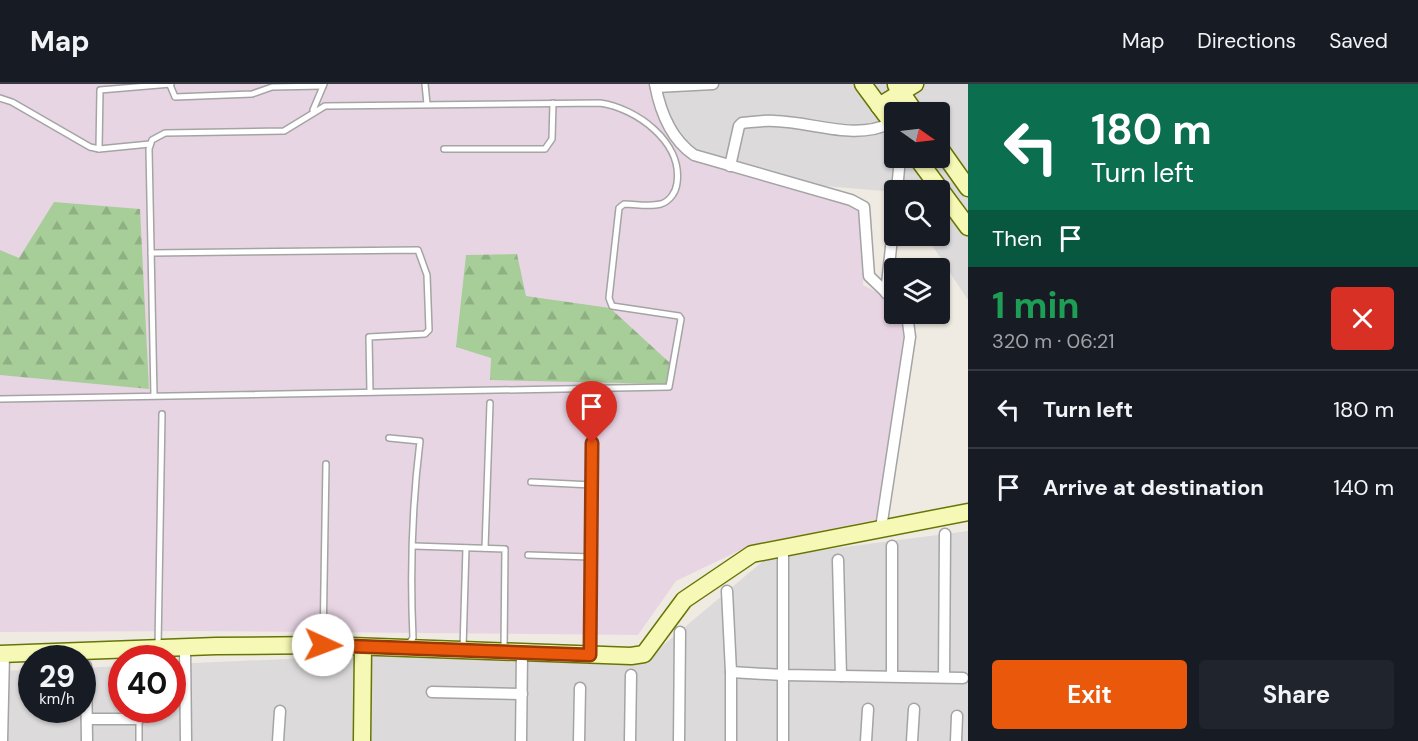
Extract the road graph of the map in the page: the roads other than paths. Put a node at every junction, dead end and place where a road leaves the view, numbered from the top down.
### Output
1 (425, 84) edge
2 (713, 84) edge
3 (863, 84) edge
4 (171, 85) edge
5 (323, 85) edge
6 (656, 86) edge
7 (904, 87) edge
8 (0, 98) edge
9 (911, 102) edge
10 (553, 103) junction
11 (427, 104) junction
12 (879, 106) junction
13 (312, 112) junction
14 (884, 113) edge
15 (884, 128) edge
16 (150, 144) junction
17 (99, 149) junction
18 (444, 149) dead end
19 (950, 162) edge
20 (730, 166) junction
21 (924, 168) edge
22 (968, 187) edge
23 (968, 227) edge
24 (151, 253) junction
25 (884, 291) edge
26 (908, 324) edge
27 (370, 392) junction
28 (154, 396) junction
29 (0, 399) edge
30 (593, 401) dead end
31 (490, 403) dead end
32 (162, 414) dead end
33 (389, 438) dead end
34 (326, 464) dead end
35 (531, 482) dead end
36 (592, 485) junction
37 (968, 512) edge
38 (881, 528) junction
39 (945, 534) dead end
40 (414, 546) junction
41 (783, 546) junction
42 (892, 546) dead end
43 (466, 548) junction
44 (485, 548) junction
45 (528, 555) dead end
46 (591, 557) junction
47 (838, 560) dead end
48 (727, 591) dead end
49 (680, 632) dead end
50 (147, 645) edge
51 (323, 645) junction
52 (364, 645) junction
53 (186, 649) edge
54 (463, 649) junction
55 (504, 651) junction
56 (522, 652) junction
57 (108, 653) edge
58 (2, 654) edge
59 (590, 655) junction
60 (731, 672) junction
61 (631, 675) dead end
62 (783, 675) junction
63 (841, 676) junction
64 (892, 676) junction
65 (944, 677) junction
66 (963, 678) dead end
67 (580, 687) dead end
68 (432, 692) dead end
69 (522, 694) junction
70 (868, 709) dead end
71 (914, 709) dead end
72 (280, 711) dead end
73 (957, 716) dead end
74 (87, 723) edge
75 (139, 723) edge
76 (186, 723) edge
77 (2, 741) edge
78 (87, 741) edge
79 (139, 741) edge
80 (186, 741) edge
81 (278, 741) edge
82 (362, 741) edge
83 (521, 741) edge
84 (579, 741) edge
85 (630, 741) edge
86 (679, 741) edge
87 (731, 741) edge
88 (783, 741) edge
89 (866, 741) edge
90 (912, 741) edge
91 (956, 741) edge

1 - 11 lane
2 - 6 street
3 - 12 street
4 - 5 lane
4 - 17 lane
5 - 13 lane
6 - 20 street
7 - 9 street
7 - 12 street
8 - 17 lane
10 - 11 lane
10 - 18 lane
10 - 27 lane
11 - 13 lane
12 - 14 street
13 - 16 lane
15 - 20 street
16 - 17 lane
16 - 24 lane
19 - 22 street
20 - 25 street
21 - 23 street
24 - 27 lane
24 - 28 lane
26 - 38 street
27 - 28 lane
28 - 29 lane
30 - 36 lane
31 - 44 lane
32 - 50 lane
33 - 40 lane
34 - 51 lane
35 - 36 lane
36 - 46 lane
37 - 38 street
38 - 41 street
39 - 65 street
40 - 43 lane
40 - 52 lane
41 - 59 street
41 - 62 street
42 - 64 street
43 - 44 lane
43 - 54 lane
44 - 55 lane
45 - 46 lane
46 - 59 lane
47 - 63 street
48 - 60 street
49 - 86 street
51 - 52 street
51 - 53 street
52 - 54 street
52 - 82 street
54 - 55 street
55 - 56 street
56 - 59 street
56 - 69 street
57 - 58 street
58 - 77 street
60 - 62 street
60 - 87 street
61 - 85 street
62 - 63 street
62 - 88 street
63 - 64 street
64 - 65 street
65 - 66 street
67 - 84 street
68 - 69 street
69 - 83 street
70 - 89 street
71 - 90 street
72 - 81 street
73 - 91 street
74 - 78 street
75 - 79 lane
76 - 80 street

